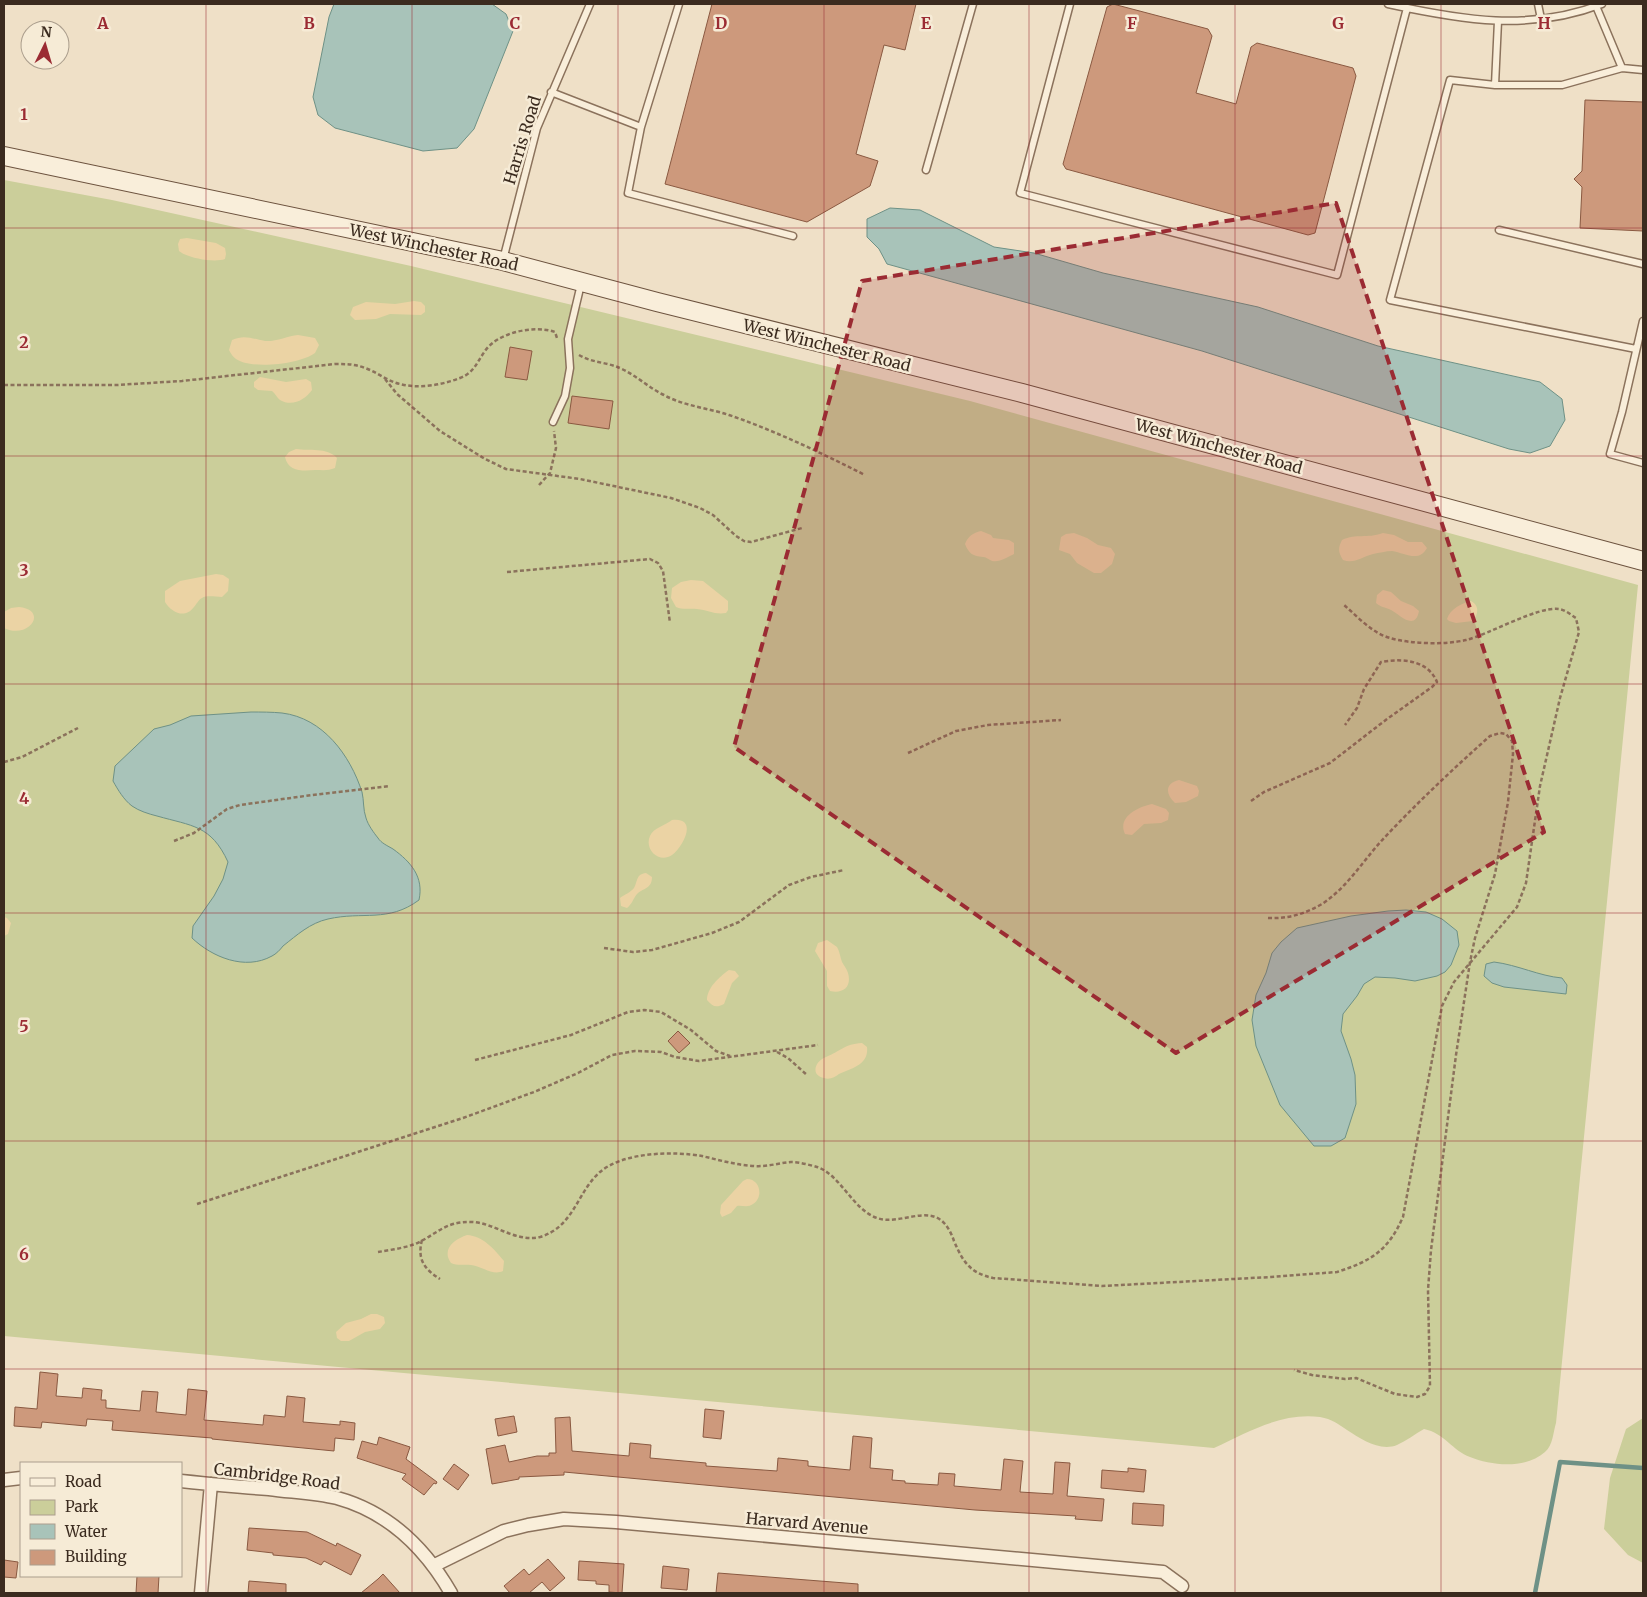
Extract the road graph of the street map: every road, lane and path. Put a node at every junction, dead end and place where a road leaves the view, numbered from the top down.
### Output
1 (590, 4) edge
2 (679, 4) edge
3 (973, 4) edge
4 (1070, 4) edge
5 (1388, 4) edge
6 (1538, 4) edge
7 (1599, 5) edge
8 (1407, 8) junction
9 (1541, 19) junction
10 (1498, 21) junction
11 (1622, 68) junction
12 (1643, 70) edge
13 (1496, 85) junction
14 (552, 92) junction
15 (641, 127) junction
16 (4, 156) edge
17 (926, 170) dead end
18 (1499, 230) dead end
19 (793, 236) dead end
20 (503, 261) junction
21 (1643, 264) edge
22 (581, 282) junction
23 (1643, 321) edge
24 (568, 348) junction
25 (1636, 349) junction
26 (384, 378) junction
27 (4, 385) edge
28 (553, 422) joint
29 (1643, 463) edge
30 (548, 475) junction
31 (865, 475) dead end
32 (539, 485) dead end
33 (802, 528) dead end
34 (1643, 561) edge
35 (507, 572) dead end
36 (1344, 605) dead end
37 (670, 623) dead end
38 (1061, 720) dead end
39 (1345, 725) dead end
40 (78, 728) dead end
41 (908, 753) dead end
42 (4, 762) edge
43 (390, 786) dead end
44 (1251, 801) dead end
45 (174, 841) dead end
46 (844, 870) dead end
47 (1268, 918) dead end
48 (604, 948) dead end
49 (1470, 962) junction
50 (818, 1045) dead end
51 (776, 1051) junction
52 (734, 1057) junction
53 (475, 1060) dead end
54 (807, 1075) dead end
55 (197, 1204) dead end
56 (422, 1240) junction
57 (378, 1252) dead end
58 (440, 1279) dead end
59 (1294, 1370) dead end
60 (20, 1478) edge
61 (4, 1480) edge
62 (182, 1482) edge
63 (211, 1484) junction
64 (433, 1566) junction
65 (1182, 1586) dead end
66 (201, 1593) edge
67 (451, 1593) edge

1 - 14 lane, Harris Road
2 - 15 lane
3 - 17 lane
4 - 8 lane
5 - 8 lane
6 - 9 lane
7 - 9 lane
7 - 11 lane
8 - 10 lane
9 - 10 lane
10 - 13 lane
11 - 12 lane
11 - 13 lane
13 - 25 lane
14 - 15 lane
14 - 20 lane, Harris Road
15 - 19 lane
16 - 20 main road, West Winchester Road
18 - 21 lane
20 - 22 main road, West Winchester Road
22 - 24 lane
22 - 34 main road, West Winchester Road
23 - 25 lane
24 - 26 path
24 - 28 lane
24 - 31 path
25 - 29 lane
26 - 27 path
26 - 30 path
28 - 30 path
30 - 32 path
30 - 33 path
35 - 37 path
36 - 49 path
38 - 41 path
39 - 44 path
40 - 42 path
43 - 45 path
46 - 48 path
47 - 49 path
49 - 56 path
49 - 59 path
50 - 51 path
51 - 52 path
51 - 54 path
52 - 53 path
52 - 55 path
56 - 57 path
56 - 58 path
60 - 61 street
62 - 63 street, Cambridge Road
63 - 64 street, Cambridge Road
63 - 66 street
64 - 65 street, Harvard Avenue
64 - 67 street, Cambridge Road

